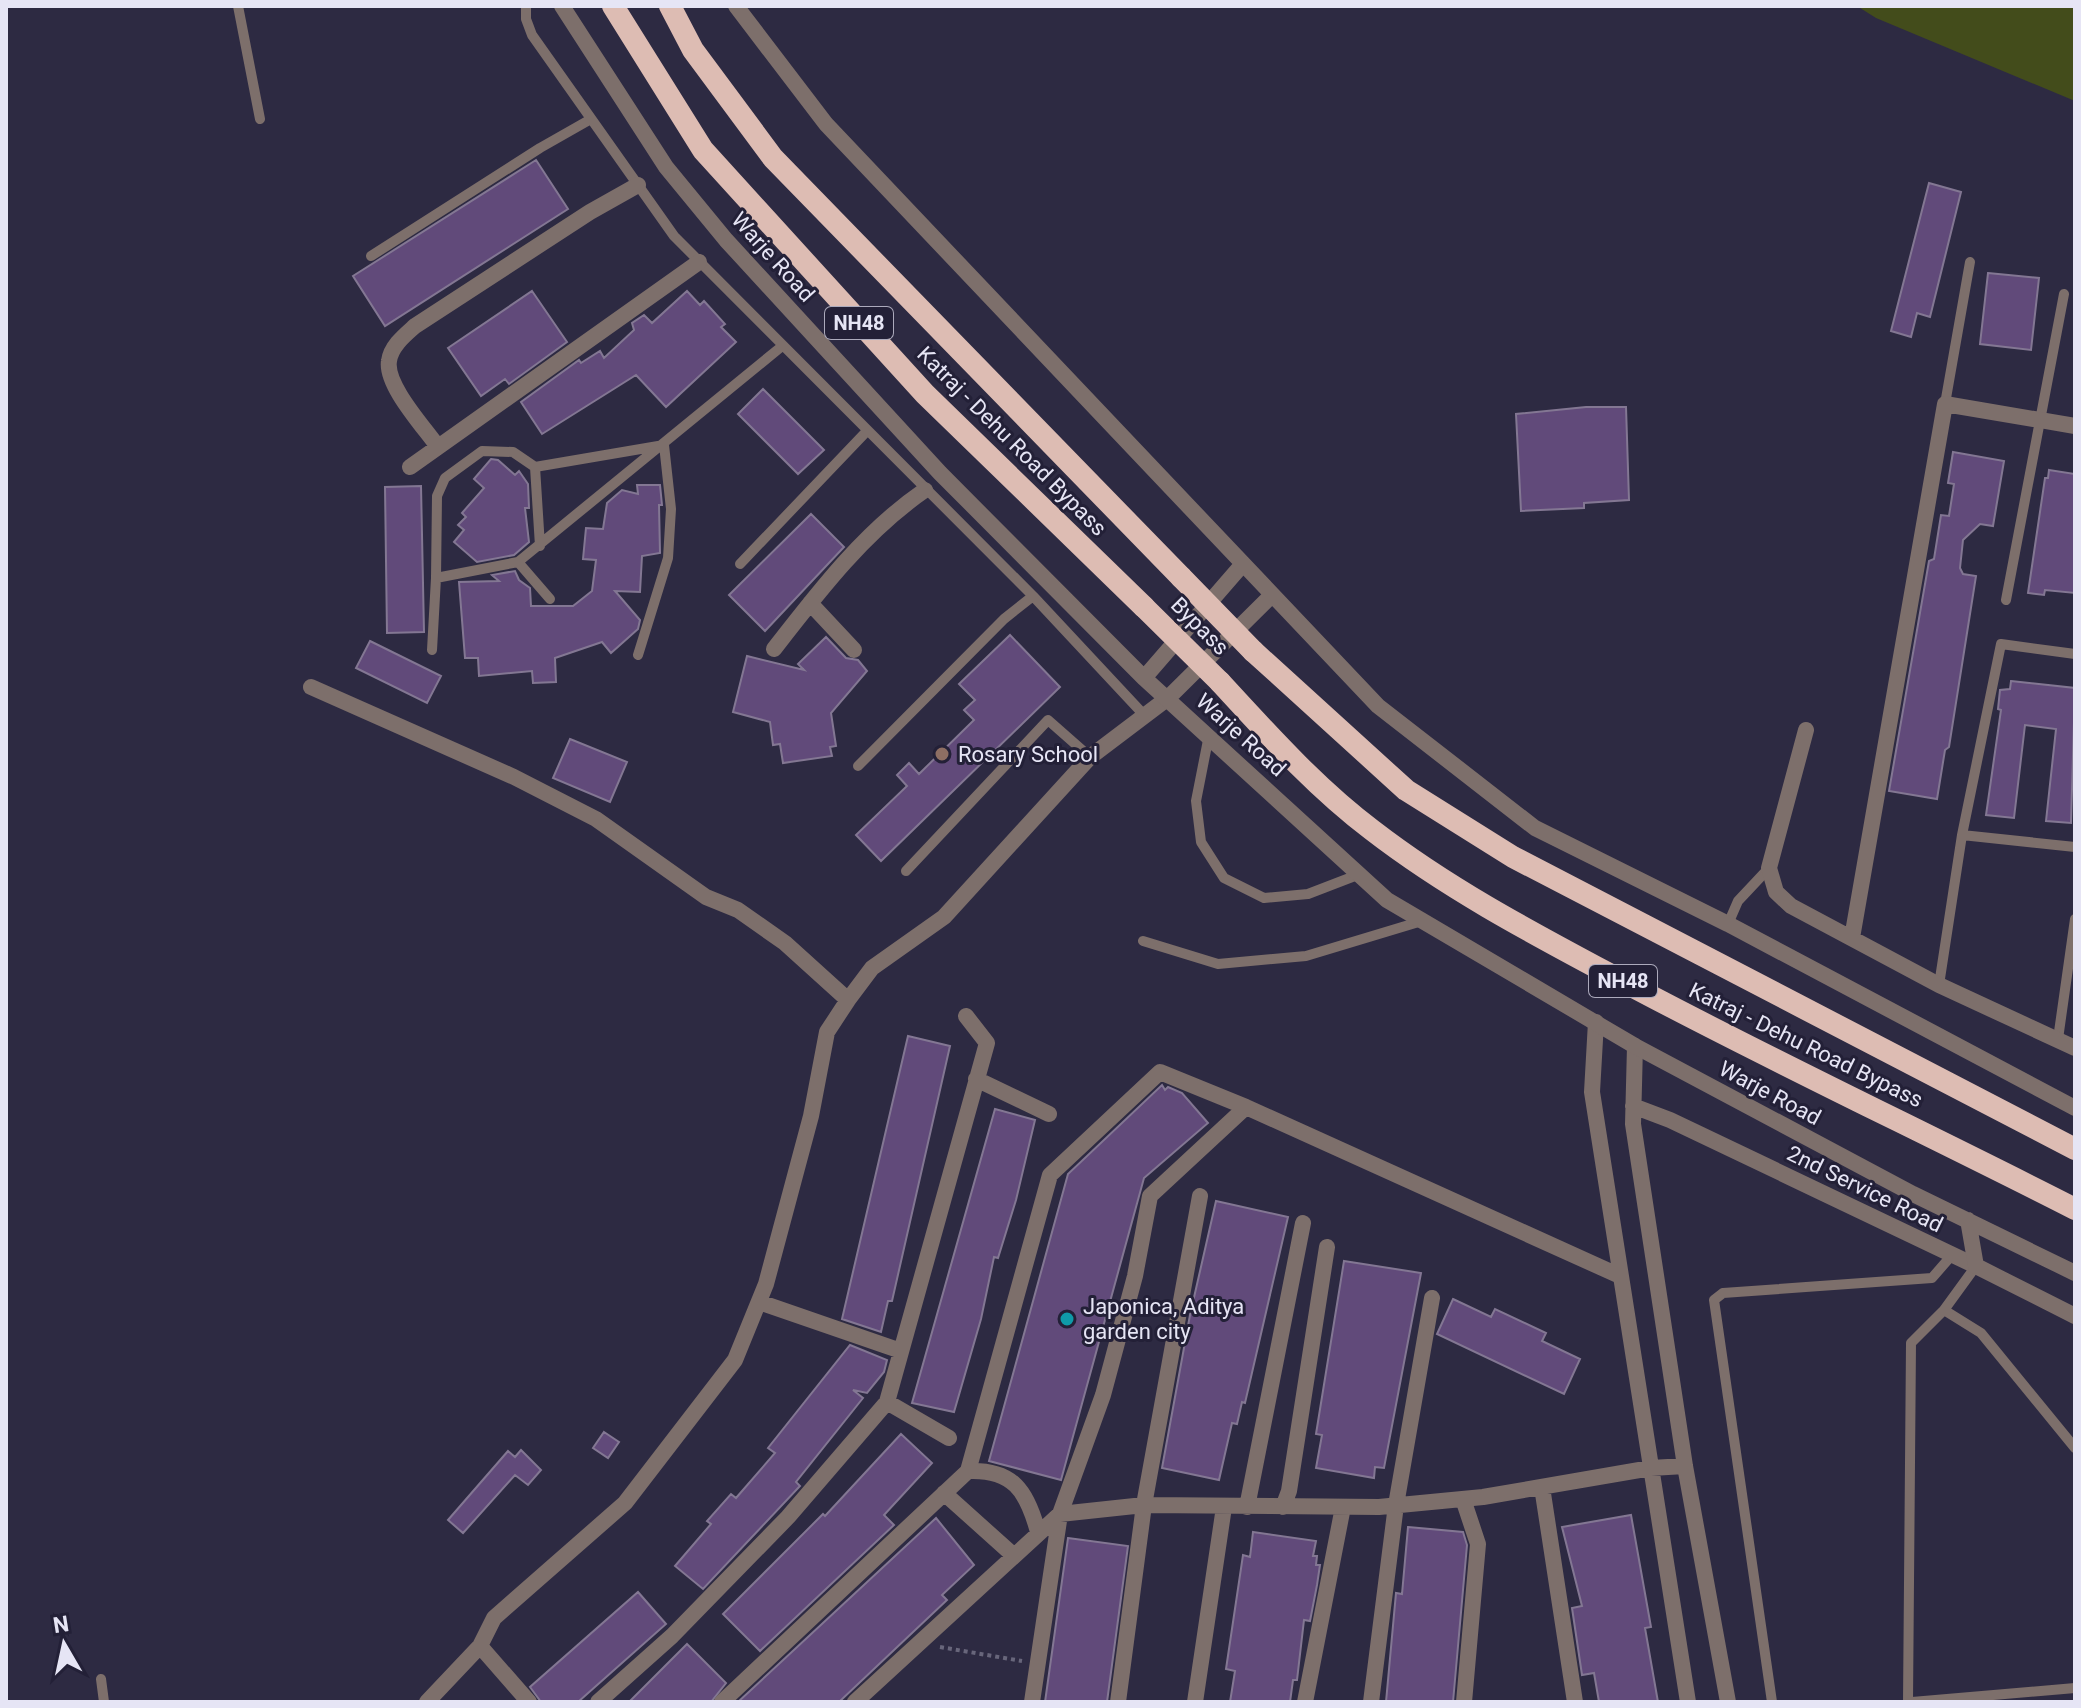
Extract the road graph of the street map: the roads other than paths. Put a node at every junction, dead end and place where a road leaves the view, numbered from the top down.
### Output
1 (238, 6) edge
2 (526, 6) edge
3 (562, 6) edge
4 (613, 6) edge
5 (670, 6) edge
6 (736, 6) edge
7 (260, 119) dead end
8 (591, 119) junction
9 (638, 185) junction
10 (371, 256) dead end
11 (699, 262) junction
12 (1970, 262) dead end
13 (2064, 294) dead end
14 (781, 347) junction
15 (1945, 404) junction
16 (2039, 420) junction
17 (2075, 426) edge
18 (866, 432) junction
19 (664, 445) junction
20 (438, 447) junction
21 (410, 467) dead end
22 (535, 467) junction
23 (925, 490) junction
24 (540, 546) junction
25 (518, 562) junction
26 (740, 564) dead end
27 (1242, 565) junction
28 (1181, 577) joint
29 (436, 578) junction
30 (1033, 596) junction
31 (1271, 596) junction
32 (550, 599) dead end
33 (2006, 600) dead end
34 (810, 603) junction
35 (1144, 607) joint
36 (774, 649) dead end
37 (432, 650) dead end
38 (854, 650) dead end
39 (1253, 651) joint
40 (2075, 654) edge
41 (638, 655) dead end
42 (1144, 678) junction
43 (1220, 682) joint
44 (311, 687) dead end
45 (1168, 698) junction
46 (1145, 716) junction
47 (1806, 730) dead end
48 (1209, 735) junction
49 (1090, 757) junction
50 (858, 766) dead end
51 (1962, 835) junction
52 (2075, 847) edge
53 (1769, 868) junction
54 (906, 871) dead end
55 (1360, 874) junction
56 (2075, 919) edge
57 (1422, 921) junction
58 (1728, 924) junction
59 (1852, 938) junction
60 (1143, 941) dead end
61 (1939, 985) junction
62 (848, 1000) junction
63 (966, 1016) dead end
64 (1596, 1022) junction
65 (2058, 1039) junction
66 (1635, 1046) junction
67 (2075, 1048) edge
68 (976, 1079) junction
69 (1633, 1106) junction
70 (1246, 1107) junction
71 (2075, 1108) edge
72 (1049, 1114) dead end
73 (2075, 1149) edge
74 (1200, 1196) dead end
75 (2075, 1209) edge
76 (1968, 1220) junction
77 (1303, 1223) dead end
78 (1327, 1247) dead end
79 (1952, 1255) junction
80 (1976, 1266) junction
81 (2075, 1273) edge
82 (1620, 1276) junction
83 (1432, 1298) dead end
84 (759, 1302) junction
85 (1944, 1310) junction
86 (2075, 1316) edge
87 (901, 1351) junction
88 (887, 1402) junction
89 (949, 1438) dead end
90 (2075, 1448) edge
91 (1685, 1466) junction
92 (1651, 1468) junction
93 (968, 1471) junction
94 (1542, 1487) junction
95 (944, 1493) junction
96 (1463, 1499) junction
97 (1144, 1505) junction
98 (1396, 1505) junction
99 (1224, 1507) junction
100 (1247, 1507) junction
101 (1283, 1507) junction
102 (1343, 1507) junction
103 (1060, 1514) junction
104 (1038, 1532) junction
105 (1012, 1554) junction
106 (480, 1646) junction
107 (101, 1679) dead end
108 (2075, 1688) edge
109 (104, 1702) edge
110 (427, 1702) edge
111 (529, 1702) edge
112 (598, 1702) edge
113 (722, 1702) edge
114 (855, 1702) edge
115 (1032, 1702) edge
116 (1118, 1702) edge
117 (1195, 1702) edge
118 (1305, 1702) edge
119 (1371, 1702) edge
120 (1464, 1702) edge
121 (1575, 1702) edge
122 (1688, 1702) edge
123 (1728, 1702) edge
124 (1772, 1702) edge
125 (1910, 1702) edge

1 - 7 lane
2 - 8 lane
3 - 42 street, Warje Road
4 - 35 highway, Katraj - Dehu Road Bypass / NH48
5 - 28 highway, Katraj - Dehu Road Bypass / NH48
6 - 27 street
8 - 9 lane
8 - 10 lane
9 - 11 lane
9 - 20 street
11 - 14 lane
11 - 20 street
12 - 15 lane
13 - 16 lane
14 - 18 lane
14 - 19 lane
15 - 16 street
15 - 59 street
16 - 17 street
16 - 33 lane
18 - 23 lane
18 - 26 lane
19 - 22 lane
19 - 24 lane
19 - 41 lane
20 - 21 street
22 - 24 lane
22 - 29 lane
23 - 30 lane
23 - 34 street
24 - 25 lane
25 - 29 lane
25 - 32 lane
27 - 31 street
27 - 42 street
28 - 39 highway, Bypass / NH48, bridge
29 - 37 lane
30 - 46 lane
30 - 50 lane
31 - 45 street
31 - 58 street
34 - 36 street
34 - 38 street
35 - 43 highway, Bypass / NH48, bridge
39 - 73 highway, Katraj - Dehu Road Bypass / NH48
40 - 51 lane
42 - 45 street, Warje Road
43 - 75 highway, Katraj - Dehu Road Bypass / NH48
44 - 62 street
45 - 46 street
45 - 48 street, Warje Road
46 - 49 street
47 - 53 street
48 - 55 street, Warje Road
48 - 55 lane
49 - 54 lane
49 - 62 street
51 - 52 lane
51 - 61 lane
53 - 58 lane
53 - 59 street
55 - 57 street, Warje Road
56 - 65 lane
57 - 60 lane
57 - 64 street, Warje Road
58 - 71 street
59 - 61 street
61 - 65 street
62 - 84 street
63 - 68 street
64 - 66 street, Warje Road
64 - 82 street
65 - 67 street
66 - 69 street
66 - 76 street, Warje Road
68 - 72 street
68 - 87 street
69 - 79 street, 2nd Service Road
69 - 91 street
70 - 82 street
70 - 93 street
70 - 103 street
74 - 97 street
76 - 80 street
76 - 81 street, Warje Road
77 - 100 street
78 - 101 street
79 - 80 street, 2nd Service Road
79 - 124 lane
80 - 85 lane
80 - 86 street, 2nd Service Road
82 - 92 street
83 - 98 street
84 - 87 street
84 - 106 street
85 - 90 lane
85 - 125 lane
87 - 88 street
88 - 89 street
88 - 112 street
91 - 92 street
91 - 123 street
92 - 94 street
92 - 122 street
93 - 95 street
93 - 104 street
94 - 96 street
94 - 121 street
95 - 105 street
95 - 113 street
96 - 98 street
96 - 120 street
97 - 99 street
97 - 103 street
97 - 116 street
98 - 102 street
98 - 119 street
99 - 100 street
99 - 117 street
100 - 101 street
101 - 102 street
102 - 118 street
103 - 104 street
103 - 115 street
104 - 105 street
105 - 114 street
106 - 110 street
106 - 111 street
107 - 109 lane
108 - 125 lane

